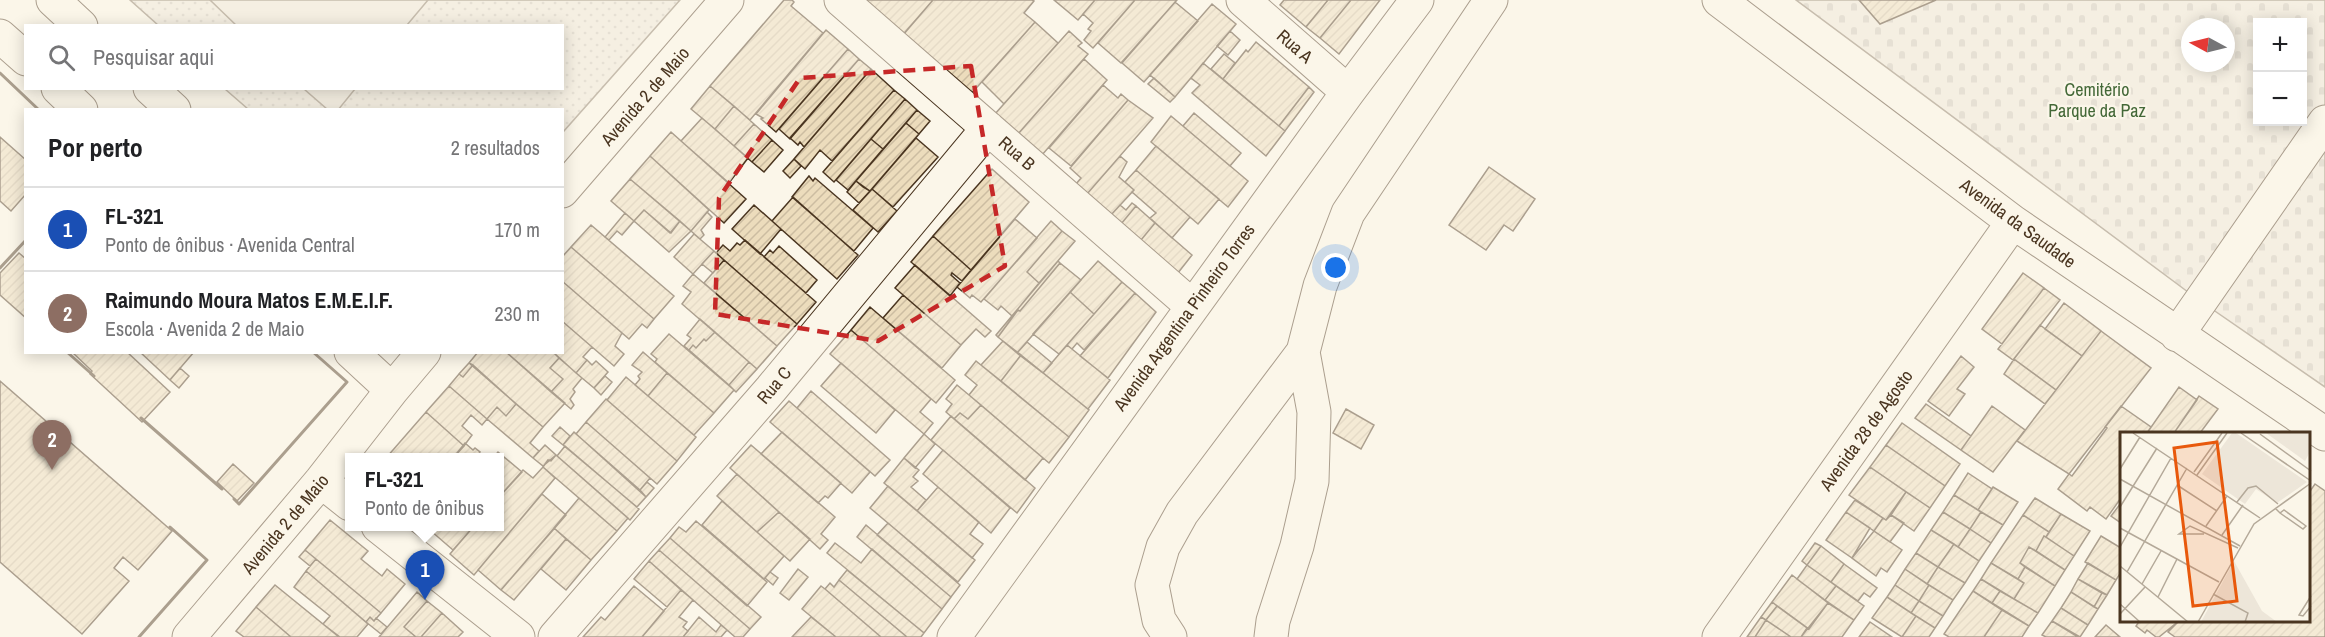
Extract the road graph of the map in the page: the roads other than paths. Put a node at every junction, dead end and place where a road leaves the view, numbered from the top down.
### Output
1 (727, 0) edge
2 (841, 0) edge
3 (1243, 0) edge
4 (1418, 0) edge
5 (1491, 0) edge
6 (1719, 0) edge
7 (60, 90) edge
8 (152, 90) edge
9 (1348, 93) junction
10 (79, 108) edge
11 (172, 108) edge
12 (2325, 122) edge
13 (988, 128) junction
14 (564, 189) edge
15 (2013, 222) junction
16 (1192, 306) junction
17 (2177, 334) junction
18 (1303, 352) junction
19 (353, 354) edge
20 (422, 354) edge
21 (392, 390) junction
22 (2325, 434) edge
23 (321, 482) junction
24 (345, 500) edge
25 (384, 531) edge
26 (189, 637) edge
27 (518, 637) edge
28 (555, 637) edge
29 (954, 637) edge
30 (1170, 637) edge
31 (1271, 637) edge
32 (1719, 637) edge

1 - 14 street, Avenida 2 de Maio
2 - 13 street, Rua B
3 - 9 street, Rua A
4 - 9 street, Avenida Argentina Pinheiro Torres
5 - 18 street
6 - 15 street, Avenida da Saudade
7 - 10 street
8 - 11 street
9 - 16 street, Avenida Argentina Pinheiro Torres
12 - 17 street
13 - 16 street, Rua B
13 - 28 street, Rua C
15 - 17 street, Avenida da Saudade
15 - 32 street, Avenida 28 de Agosto
16 - 29 street, Avenida Argentina Pinheiro Torres
17 - 22 street, Avenida da Saudade
18 - 30 street
18 - 31 street
19 - 21 street
20 - 21 street, Avenida 2 de Maio
21 - 23 street, Avenida 2 de Maio
23 - 24 street
23 - 26 street, Avenida 2 de Maio
25 - 27 street

